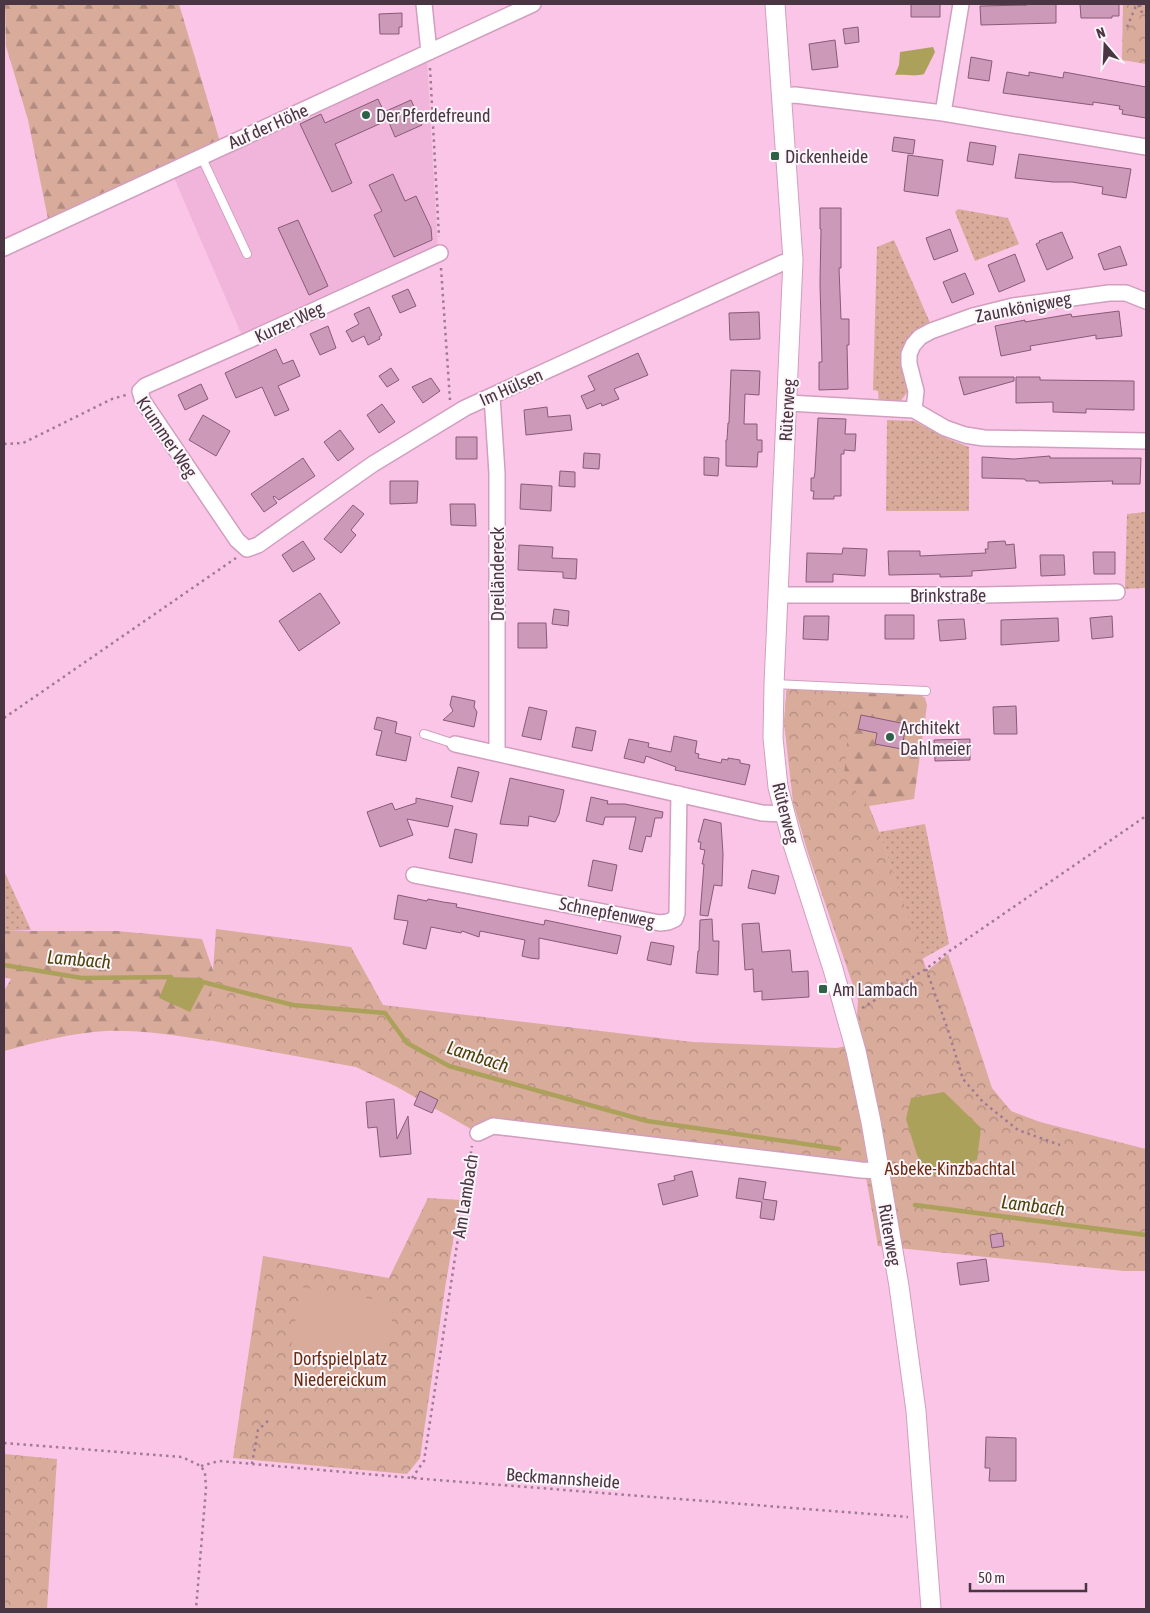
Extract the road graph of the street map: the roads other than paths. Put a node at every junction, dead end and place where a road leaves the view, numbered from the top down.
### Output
1 (424, 4) edge
2 (533, 4) edge
3 (775, 4) edge
4 (962, 4) edge
5 (429, 52) junction
6 (782, 96) junction
7 (943, 113) junction
8 (1146, 147) edge
9 (201, 156) junction
10 (4, 248) edge
11 (440, 253) road end
12 (247, 254) dead end
13 (793, 260) junction
14 (1146, 301) edge
15 (140, 391) joint
16 (492, 396) junction
17 (788, 402) junction
18 (914, 410) junction
19 (1146, 441) edge
20 (247, 549) joint
21 (1117, 592) dead end
22 (778, 595) junction
23 (774, 684) junction
24 (926, 691) dead end
25 (424, 734) dead end
26 (455, 744) joint
27 (497, 753) junction
28 (679, 794) junction
29 (784, 814) junction
30 (414, 875) dead end
31 (478, 1133) road end
32 (879, 1171) junction
33 (931, 1609) edge

1 - 5 street
2 - 5 street, Auf der Höhe
3 - 6 street, Rüterweg
4 - 7 street
5 - 9 street, Auf der Höhe
6 - 7 street
6 - 13 street, Rüterweg
7 - 8 street
9 - 10 street, Auf der Höhe
9 - 12 lane
11 - 15 street, Kurzer Weg
13 - 16 street, Im Hülsen
13 - 17 street, Rüterweg
14 - 18 street, Zaunkönigweg
15 - 20 street, Krummer Weg
16 - 20 street, Im Hülsen
16 - 27 street, Dreiländereck
17 - 18 street
17 - 22 street, Rüterweg
18 - 19 street
21 - 22 street, Brinkstraße
22 - 23 street, Rüterweg
23 - 24 lane
23 - 29 street, Rüterweg
25 - 26 lane
26 - 27 street
27 - 28 street
28 - 29 street
28 - 30 street, Schnepfenweg
29 - 32 street, Rüterweg
31 - 32 street, Am Lambach
32 - 33 street, Rüterweg

